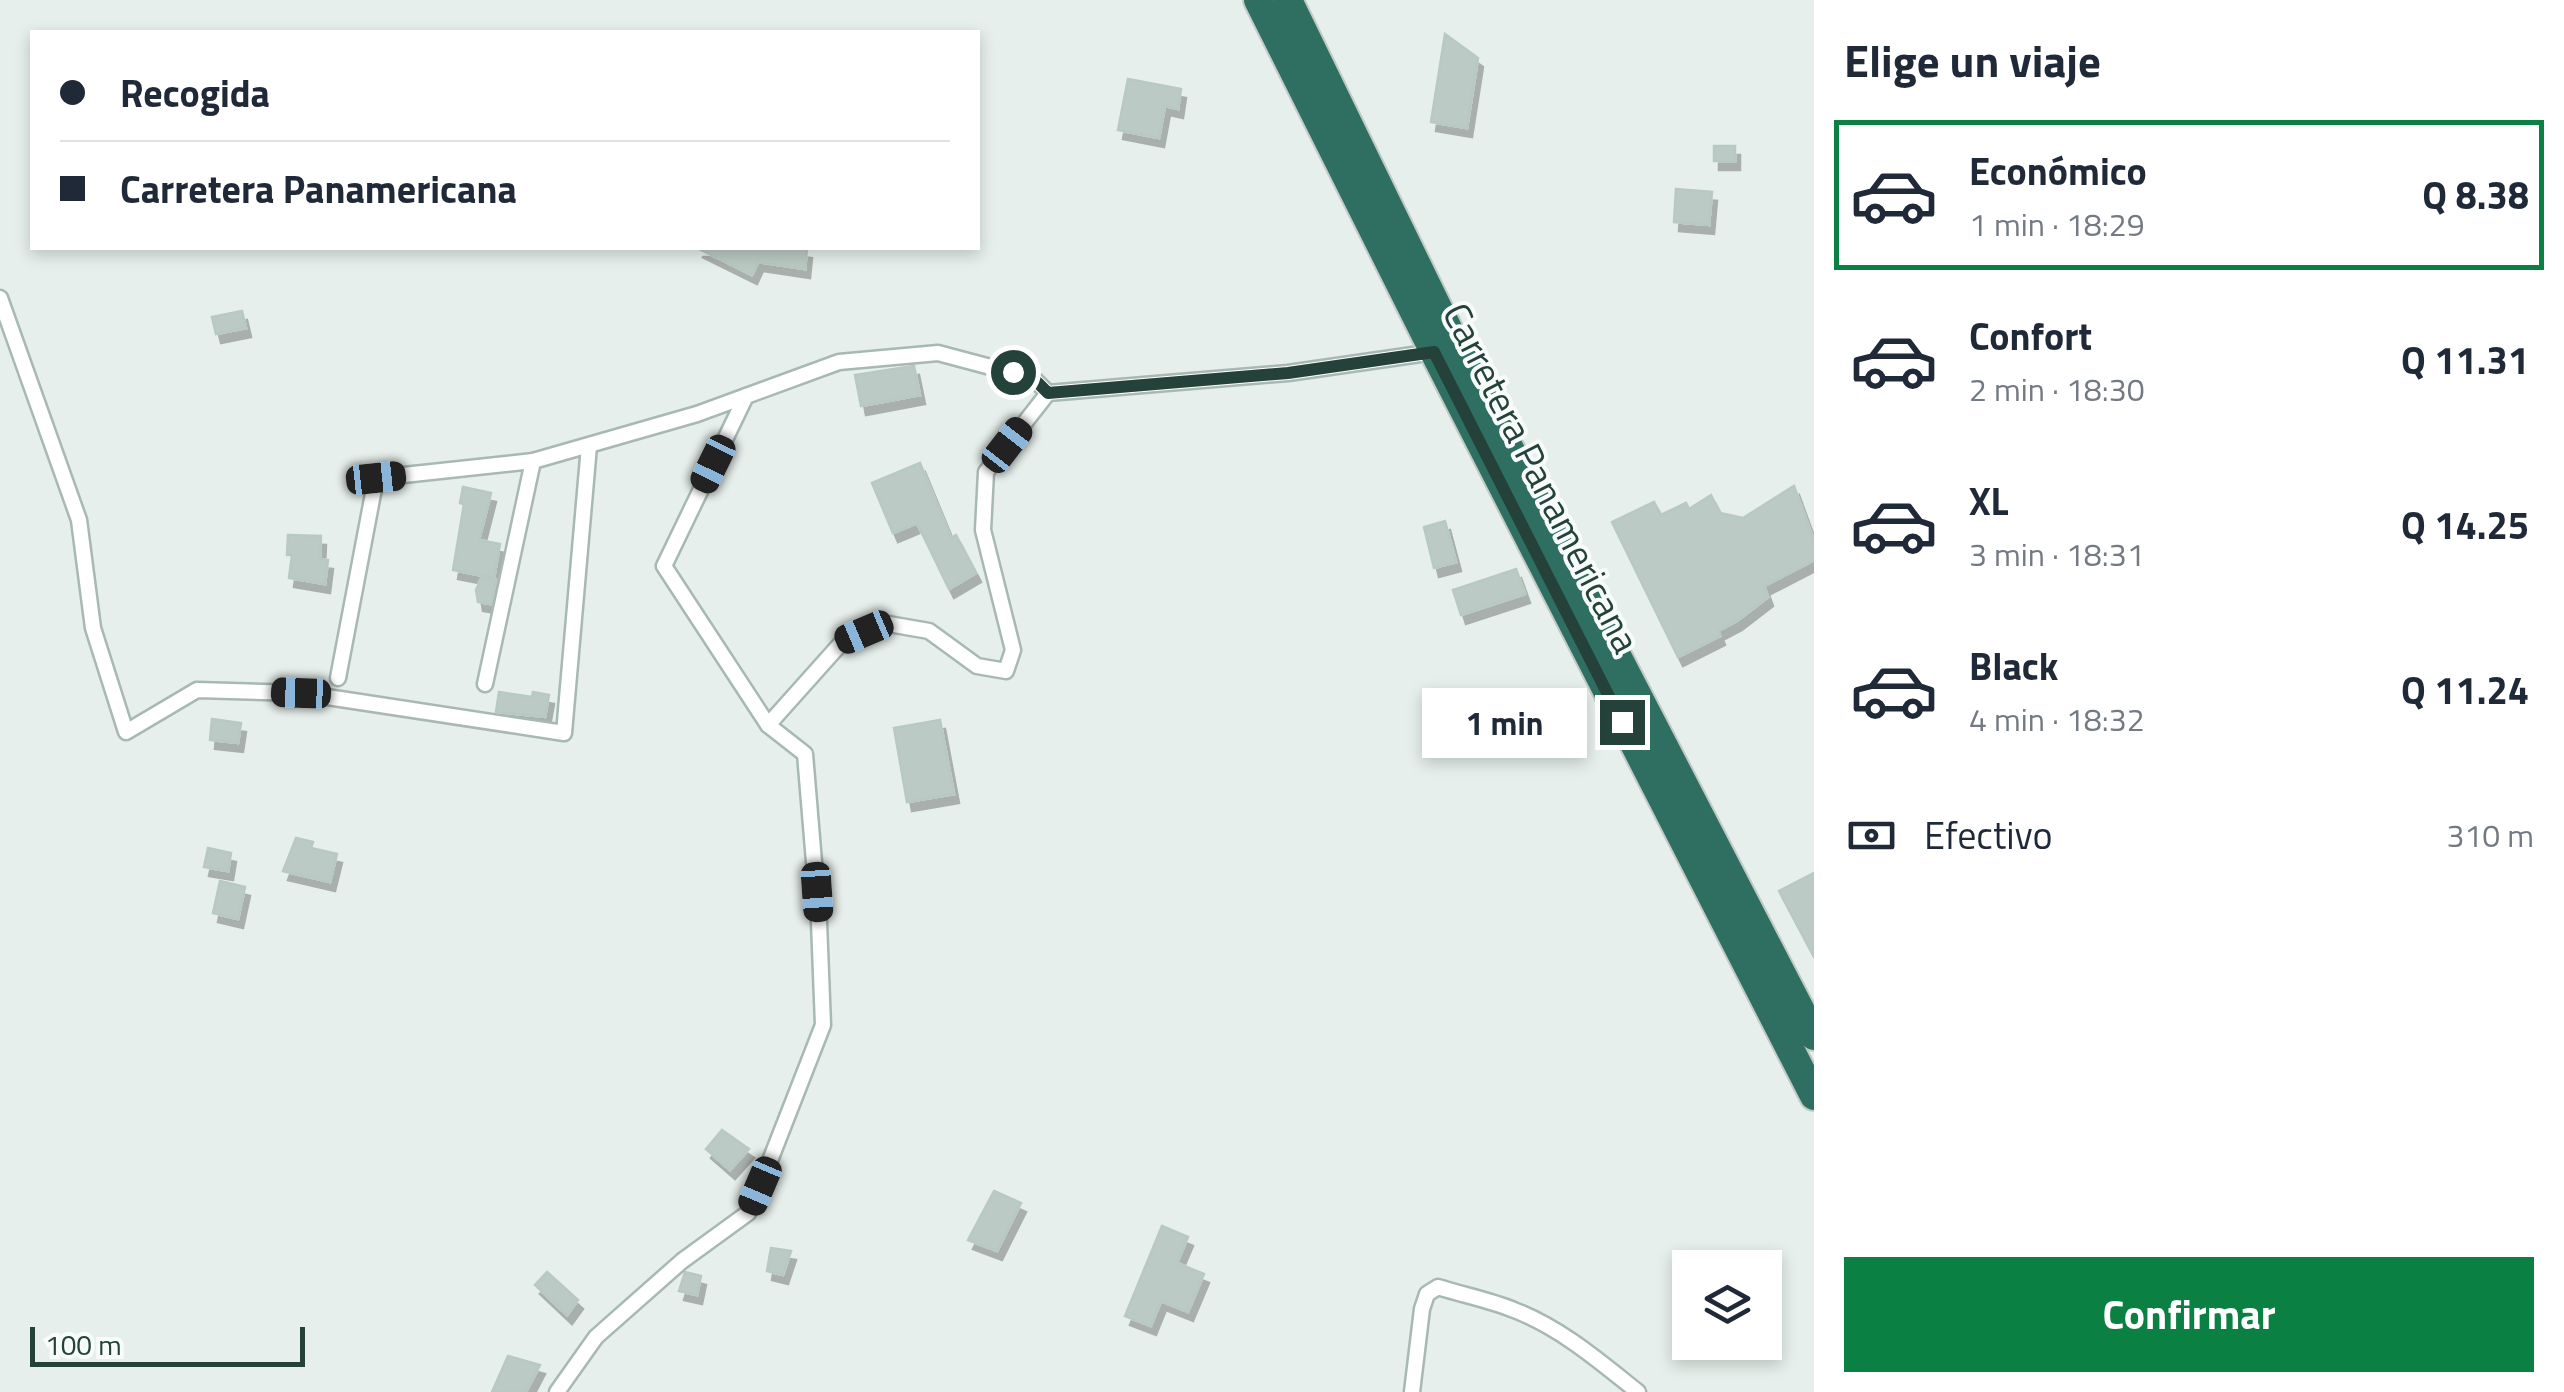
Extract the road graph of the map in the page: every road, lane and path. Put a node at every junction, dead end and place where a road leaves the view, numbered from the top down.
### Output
1 (1258, 0) edge
2 (1288, 0) edge
3 (0, 298) edge
4 (1434, 352) junction
5 (1048, 393) junction
6 (746, 396) junction
7 (589, 446) junction
8 (534, 461) junction
9 (338, 678) dead end
10 (485, 684) dead end
11 (768, 725) junction
12 (1814, 1036) edge
13 (1814, 1096) edge
14 (557, 1392) edge
15 (1412, 1392) edge
16 (1638, 1392) edge

1 - 4 highway, Carretera Panamericana
2 - 12 highway, Carretera Panamericana
3 - 7 street
4 - 5 street
4 - 13 highway, Carretera Panamericana
5 - 6 street
5 - 11 street
6 - 7 street
6 - 11 street
7 - 8 street
8 - 9 street
8 - 10 street
11 - 14 street
15 - 16 street

